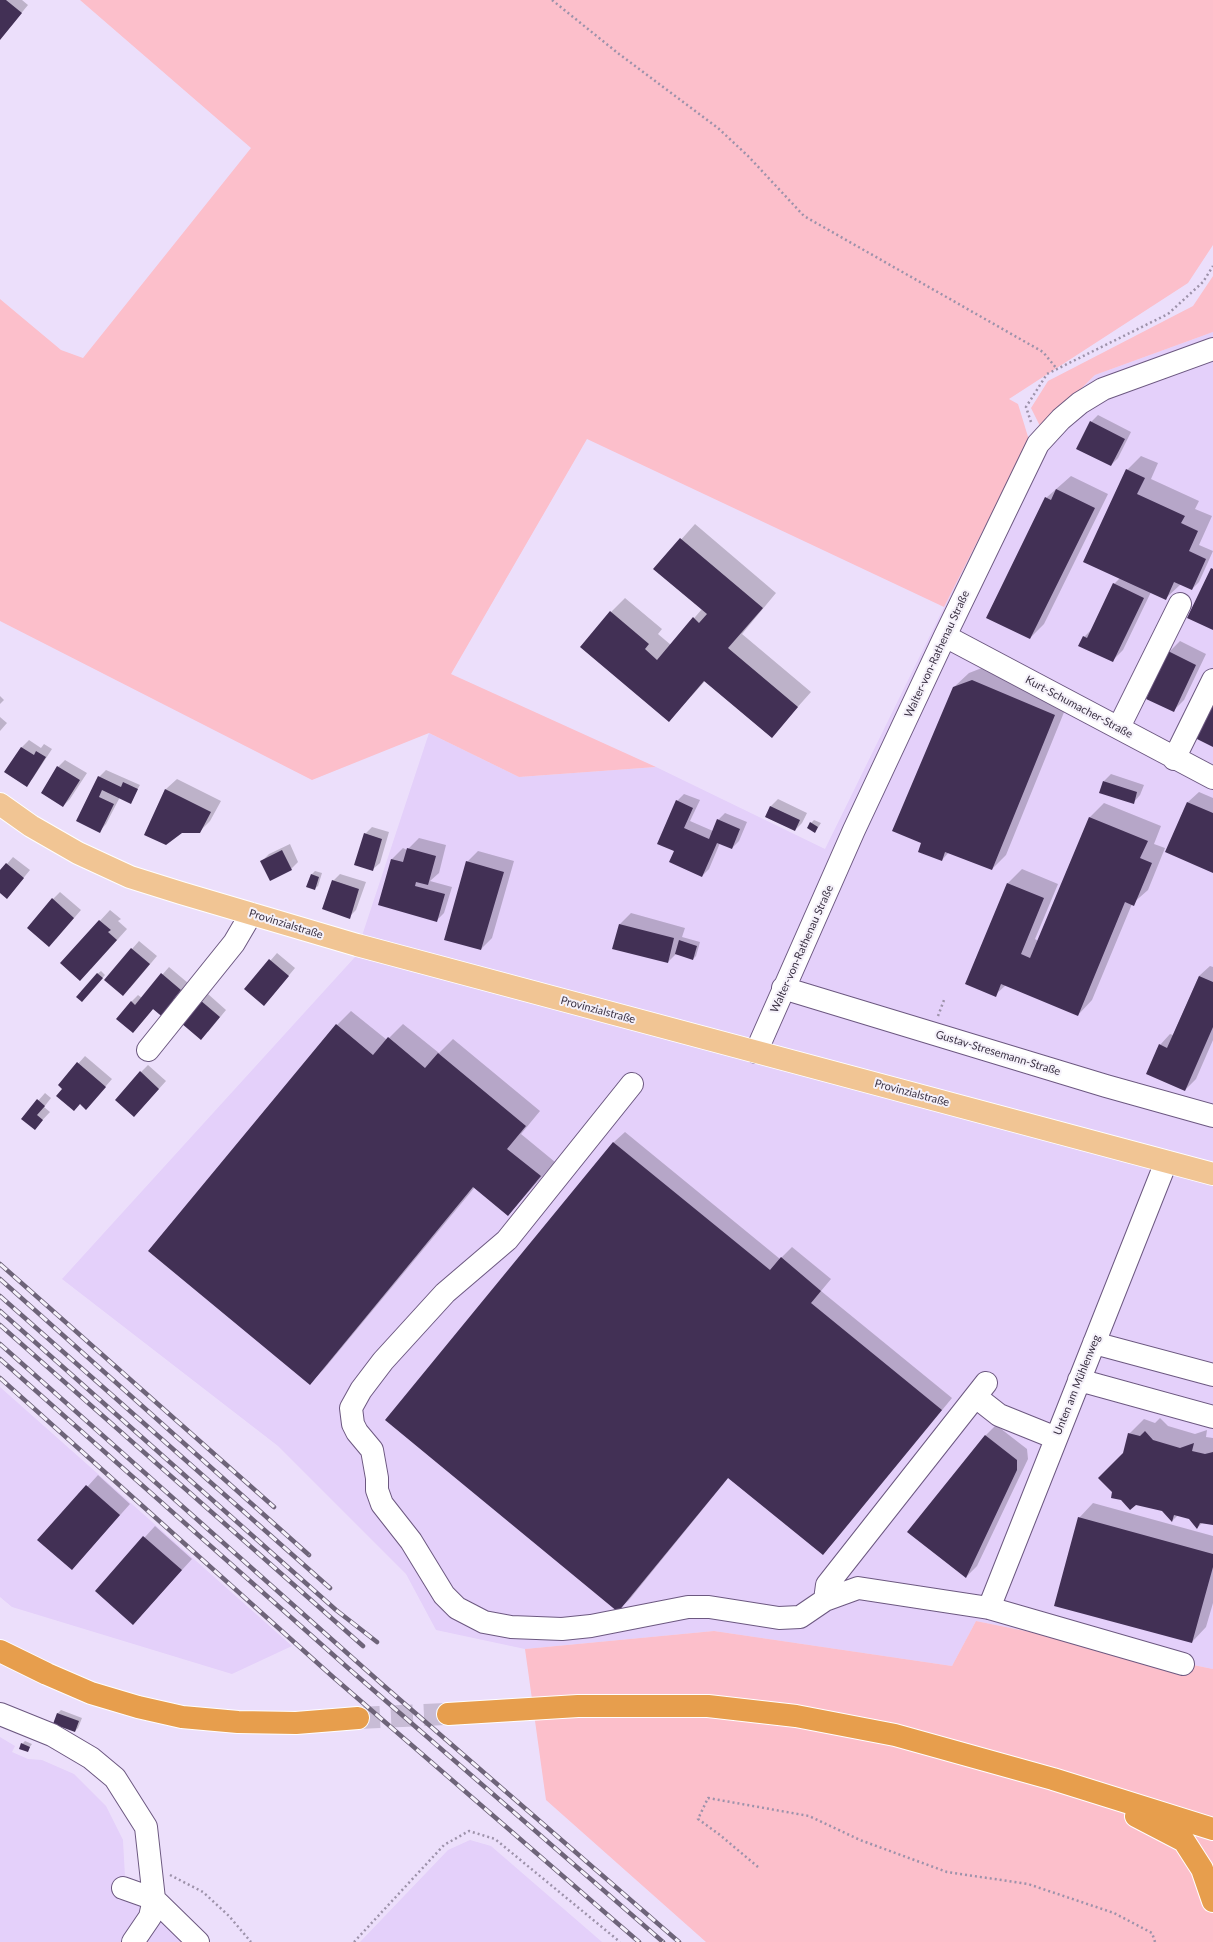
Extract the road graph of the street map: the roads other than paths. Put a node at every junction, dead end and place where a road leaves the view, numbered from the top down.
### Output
1 (1213, 348) edge
2 (1180, 604) dead end
3 (945, 636) junction
4 (1213, 680) edge
5 (1118, 727) junction
6 (1174, 759) junction
7 (1213, 778) edge
8 (0, 804) edge
9 (251, 914) junction
10 (783, 988) junction
11 (148, 1050) dead end
12 (756, 1052) junction
13 (632, 1084) dead end
14 (1213, 1116) edge
15 (1166, 1162) junction
16 (1213, 1174) edge
17 (1094, 1343) junction
18 (1213, 1374) edge
19 (1080, 1380) junction
20 (1213, 1417) edge
21 (1056, 1438) junction
22 (825, 1600) junction
23 (989, 1608) junction
24 (0, 1651) edge
25 (1183, 1664) dead end
26 (0, 1714) edge
27 (448, 1714) tunnel mouth
28 (358, 1718) tunnel mouth
29 (1052, 1779) junction
30 (1213, 1829) edge
31 (123, 1888) dead end
32 (154, 1899) junction
33 (1213, 1901) edge
34 (133, 1942) edge
35 (198, 1942) edge

1 - 3 street, Walter-von-Rathenau Straße
2 - 5 street
3 - 5 street, Kurt-Schumacher-Straße
3 - 10 street, Walter-von-Rathenau Straße
4 - 6 street
5 - 6 street, Kurt-Schumacher-Straße
6 - 7 street, Kurt-Schumacher-Straße
8 - 9 main road, Provinzialstraße
9 - 11 street
9 - 12 main road, Provinzialstraße
10 - 12 street, Walter-von-Rathenau Straße
10 - 14 street, Gustav-Stresemann-Straße
12 - 15 main road, Provinzialstraße
13 - 22 street
15 - 16 main road, Provinzialstraße
15 - 17 street, Unten am Mühlenweg
17 - 18 street
17 - 19 street, Unten am Mühlenweg
19 - 20 street
19 - 21 street, Unten am Mühlenweg
21 - 22 street
21 - 23 street, Unten am Mühlenweg
22 - 23 street
23 - 25 street
24 - 28 highway
26 - 32 street
27 - 29 highway
29 - 30 highway
29 - 33 highway
31 - 32 street
32 - 34 street
32 - 35 street

